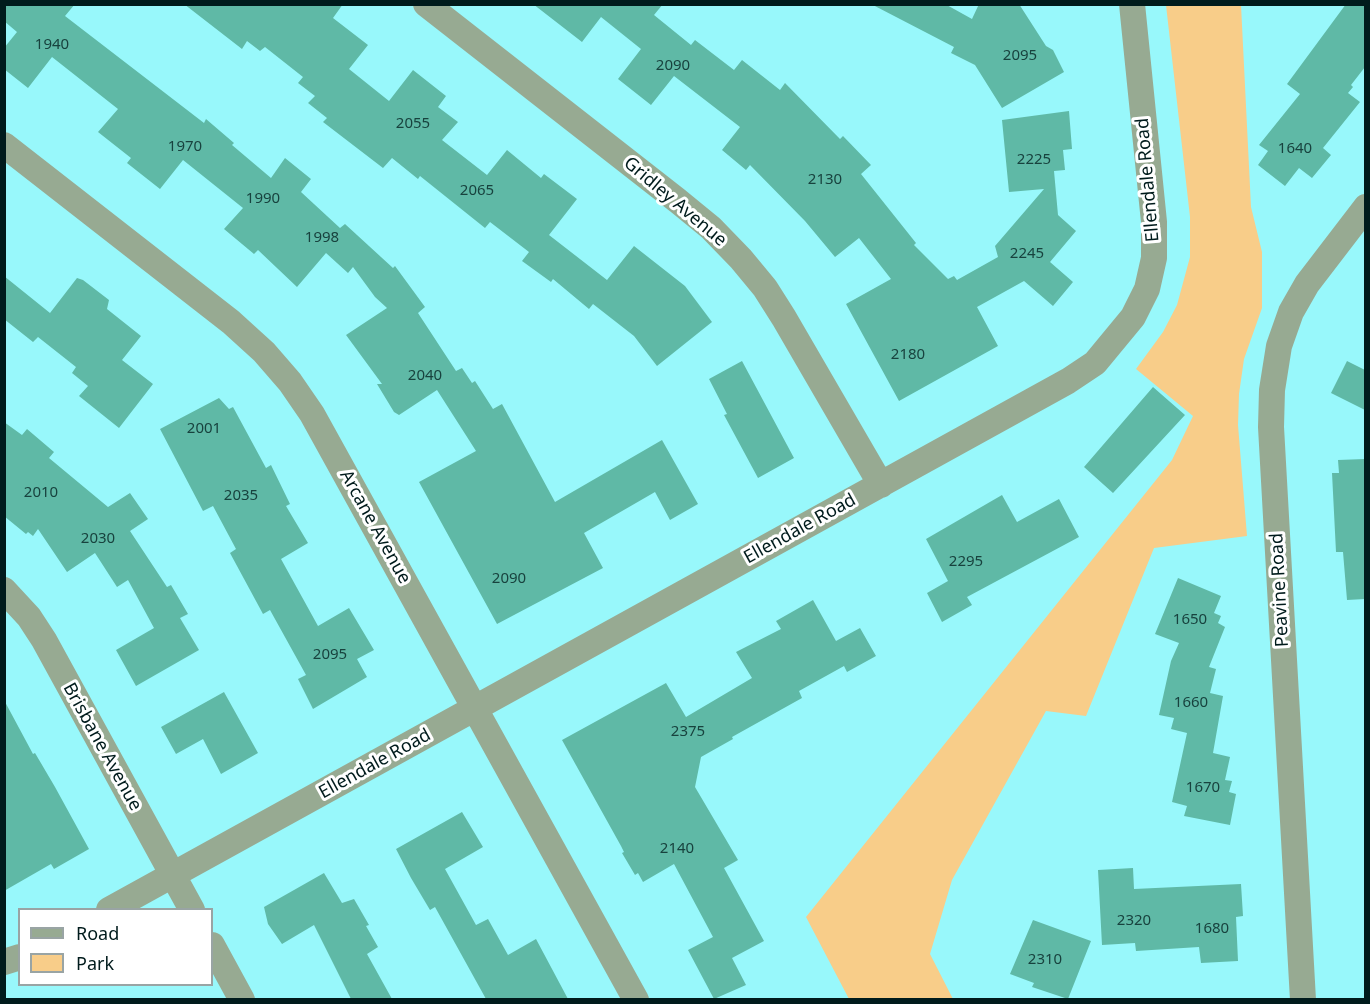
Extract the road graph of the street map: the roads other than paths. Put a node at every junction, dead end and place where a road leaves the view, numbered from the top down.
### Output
1 (426, 4) edge
2 (1132, 4) edge
3 (4, 145) edge
4 (1365, 207) edge
5 (881, 485) junction
6 (4, 590) edge
7 (475, 709) junction
8 (173, 876) junction
9 (111, 908) edge
10 (191, 908) edge
11 (213, 947) edge
12 (242, 999) edge
13 (636, 999) edge
14 (1303, 999) edge

1 - 5 street, Gridley Avenue
2 - 5 street, Ellendale Road
3 - 7 street, Arcane Avenue
4 - 14 street, Peavine Road
5 - 7 street, Ellendale Road
6 - 8 street, Brisbane Avenue
7 - 8 street, Ellendale Road
7 - 13 street, Arcane Avenue
8 - 9 street, Ellendale Road
8 - 10 street, Brisbane Avenue
11 - 12 street

